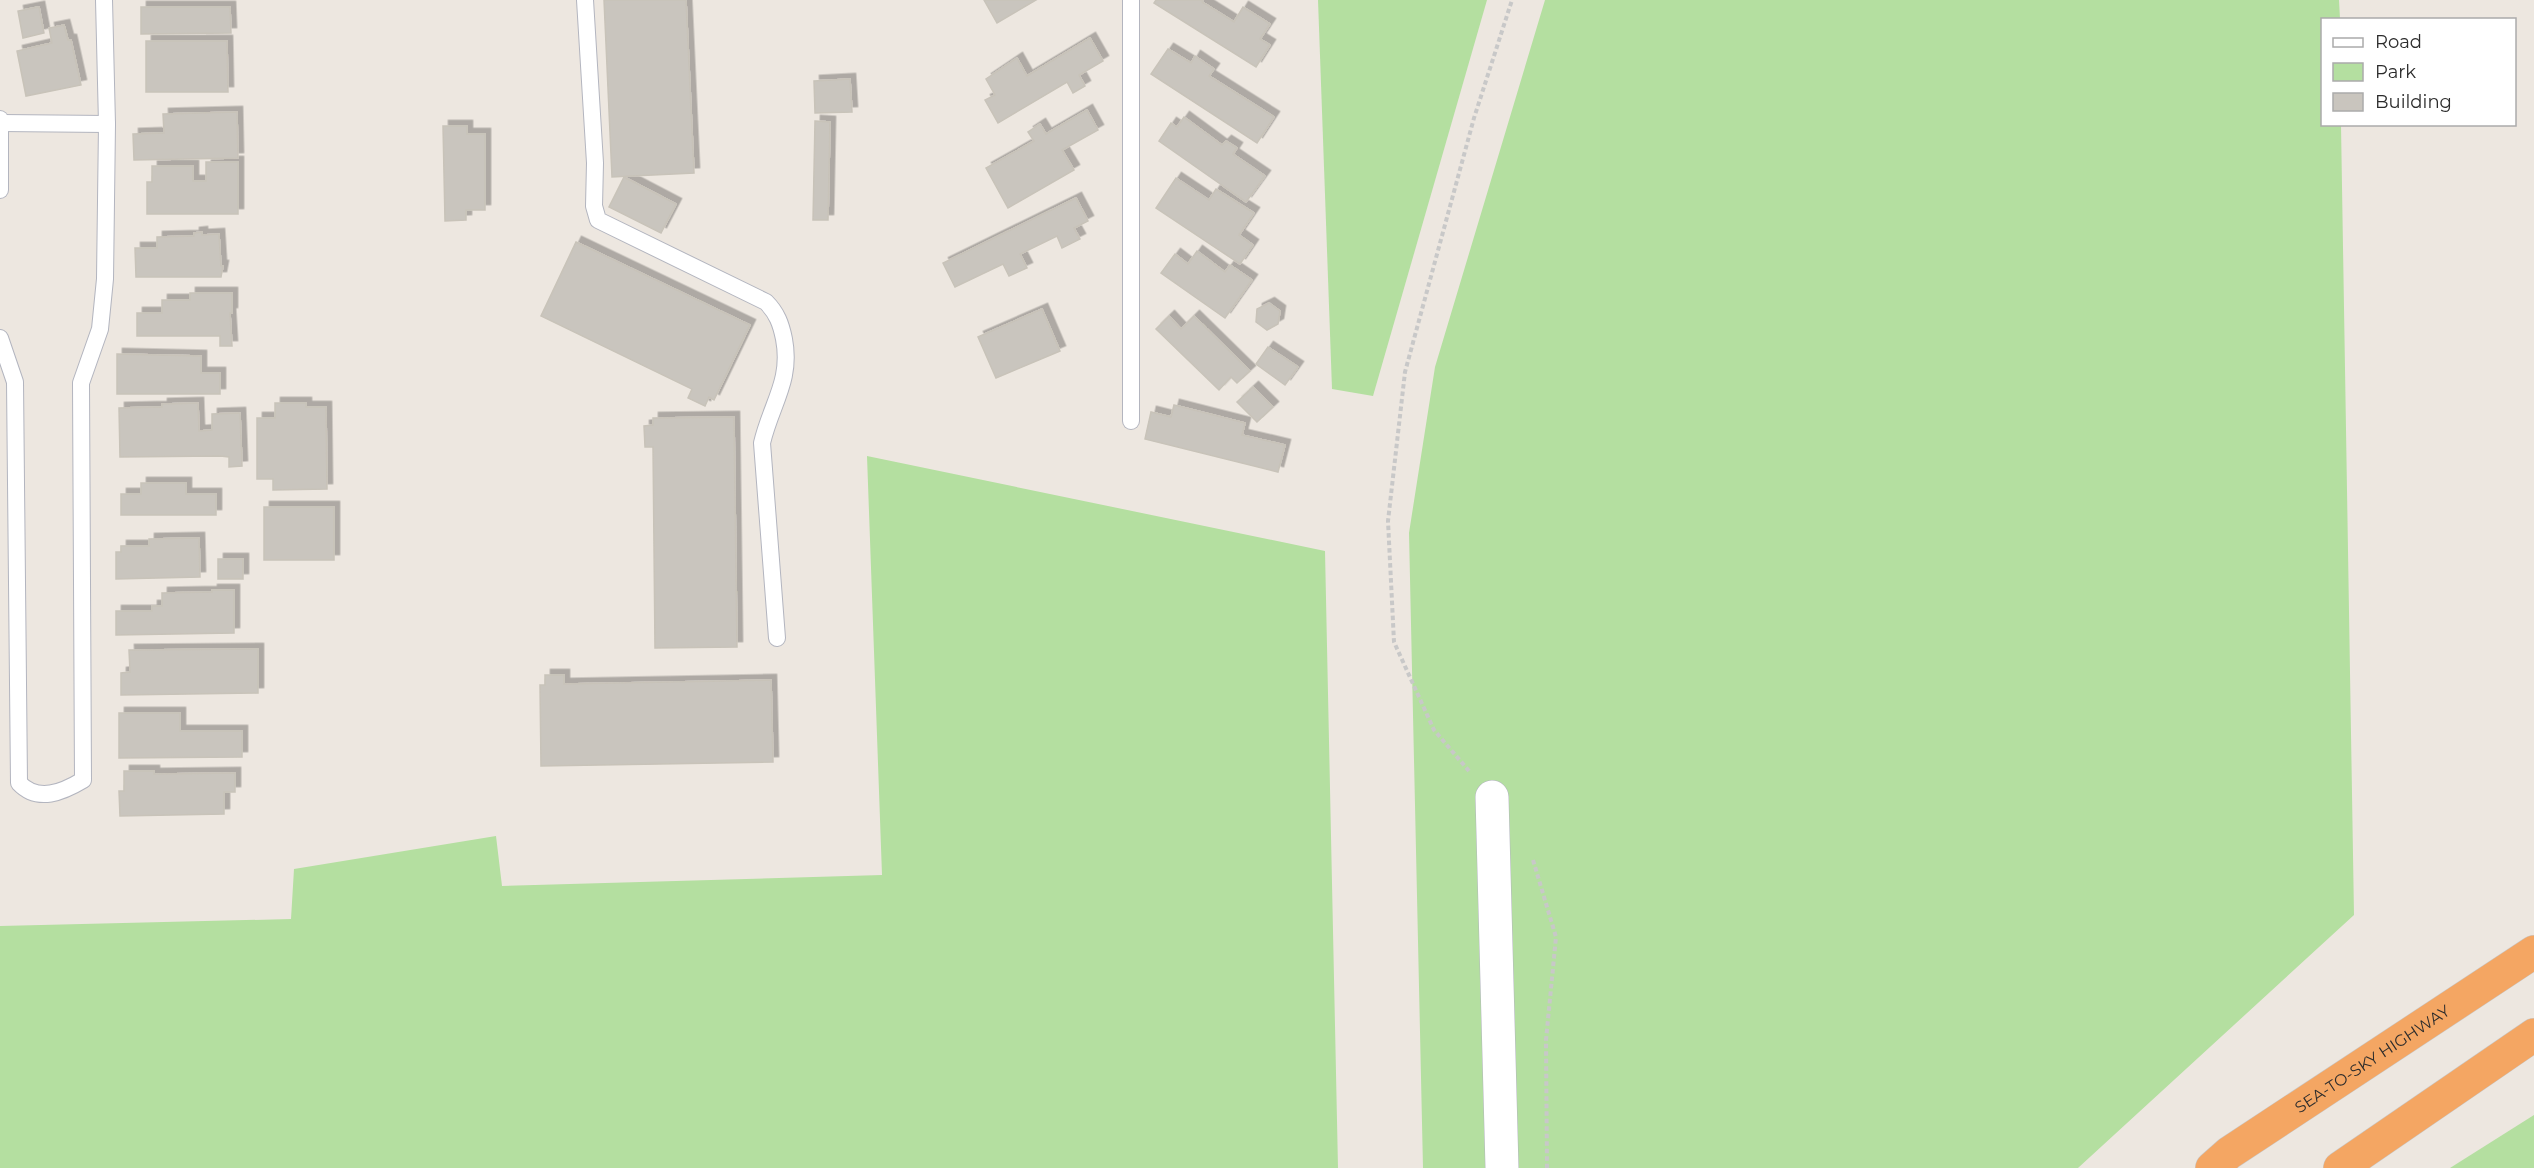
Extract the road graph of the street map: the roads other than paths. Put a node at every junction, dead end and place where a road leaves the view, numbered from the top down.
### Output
1 (104, 0) edge
2 (585, 0) edge
3 (1131, 0) edge
4 (1, 121) edge
5 (107, 124) junction
6 (0, 190) edge
7 (0, 338) edge
8 (1131, 422) dead end
9 (777, 638) dead end
10 (1492, 797) dead end
11 (2534, 952) edge
12 (2534, 1035) edge
13 (1502, 1168) edge
14 (2212, 1168) edge
15 (2340, 1168) edge

1 - 5 lane
2 - 9 lane
3 - 8 lane
4 - 5 lane
4 - 6 lane
5 - 7 lane
10 - 13 street
11 - 14 highway, SEA-TO-SKY HIGHWAY
12 - 15 highway

